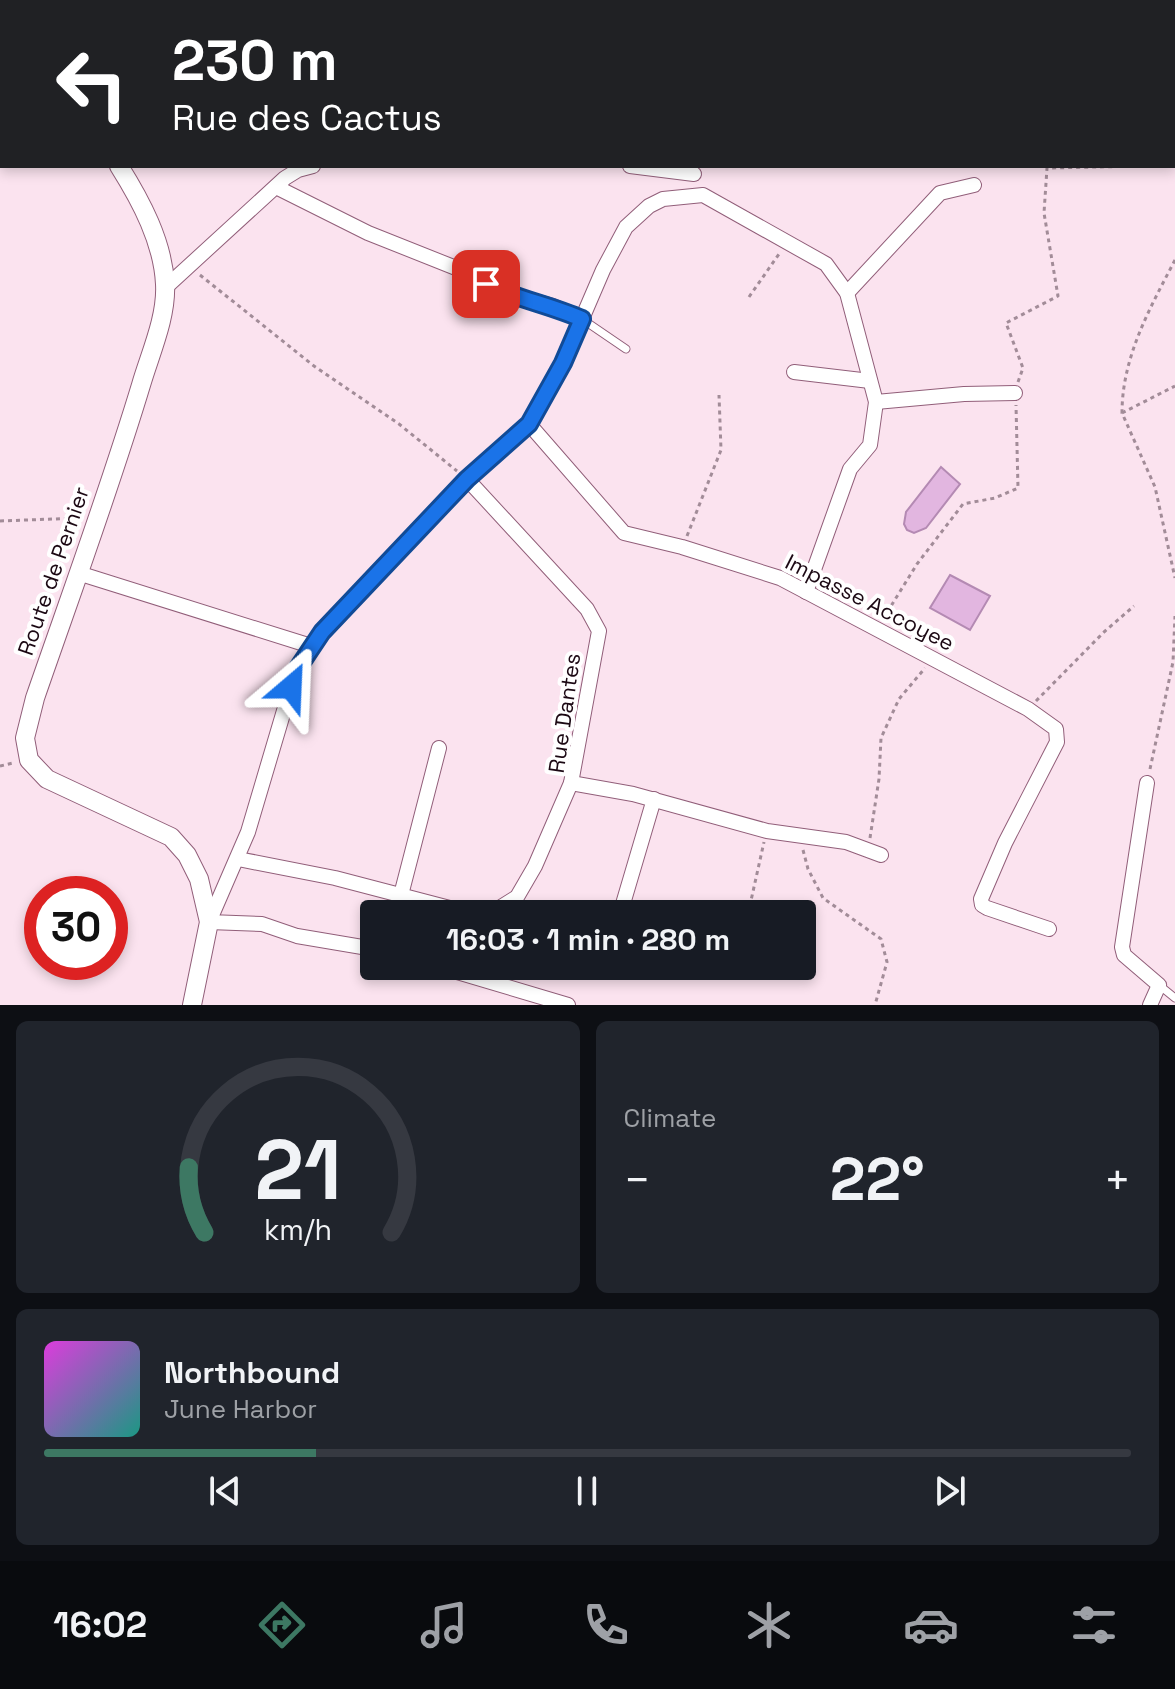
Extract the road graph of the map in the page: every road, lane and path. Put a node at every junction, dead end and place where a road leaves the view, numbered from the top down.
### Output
1 (120, 168) edge
2 (306, 168) edge
3 (662, 168) edge
4 (1047, 168) edge
5 (693, 170) edge
6 (974, 185) dead end
7 (276, 187) junction
8 (703, 195) junction
9 (788, 241) junction
10 (1175, 260) edge
11 (188, 266) junction
12 (166, 287) junction
13 (847, 293) junction
14 (749, 297) dead end
15 (582, 319) junction
16 (626, 349) dead end
17 (794, 372) dead end
18 (870, 381) junction
19 (1175, 386) edge
20 (1015, 393) junction
21 (719, 395) dead end
22 (876, 402) junction
23 (1122, 413) junction
24 (529, 424) junction
25 (467, 479) junction
26 (97, 518) junction
27 (0, 521) edge
28 (682, 547) junction
29 (78, 573) junction
30 (1175, 578) edge
31 (806, 592) junction
32 (1134, 606) dead end
33 (1175, 616) edge
34 (876, 629) junction
35 (311, 646) junction
36 (931, 658) junction
37 (1028, 709) junction
38 (439, 748) dead end
39 (571, 783) junction
40 (1147, 783) joint
41 (654, 799) junction
42 (767, 831) junction
43 (798, 835) junction
44 (865, 849) junction
45 (881, 855) dead end
46 (238, 859) junction
47 (401, 895) junction
48 (624, 900) edge
49 (751, 900) edge
50 (209, 922) junction
51 (1049, 929) dead end
52 (360, 947) edge
53 (484, 980) edge
54 (1159, 985) junction
55 (1175, 998) edge
56 (192, 1005) edge
57 (568, 1005) edge
58 (875, 1005) edge
59 (1150, 1005) edge

1 - 12 street, Route de Pernier
2 - 7 street
3 - 5 street
4 - 20 path
5 - 8 street
6 - 13 street
7 - 11 street
7 - 15 street
8 - 9 street
8 - 15 street
9 - 13 street
9 - 14 path
10 - 23 path
11 - 12 street
11 - 25 path
12 - 26 street, Route de Pernier
13 - 18 street
15 - 16 lane
15 - 24 street
17 - 18 street
18 - 22 street
19 - 23 path
20 - 22 street
20 - 34 path
21 - 28 path
22 - 31 street
23 - 30 path
24 - 25 street
24 - 28 street, Impasse Accoyee
25 - 35 street
25 - 39 street, Rue Dantes
26 - 27 path
26 - 29 street, Route de Pernier
28 - 31 street, Impasse Accoyee
29 - 35 street
29 - 50 street, Route de Pernier
31 - 34 street, Impasse Accoyee
32 - 37 path
33 - 40 path
34 - 36 street, Impasse Accoyee
35 - 46 street
36 - 37 street, Impasse Accoyee
36 - 44 path
37 - 51 street, Impasse Accoyee
38 - 47 street
39 - 41 street, Rue Dantes
39 - 47 street
40 - 54 street
41 - 42 street, Rue Dantes
41 - 48 street
42 - 43 street, Rue Dantes
42 - 49 path
43 - 44 street, Rue Dantes
43 - 58 path
44 - 45 street, Rue Dantes
46 - 47 street
46 - 50 street
50 - 52 street
50 - 56 street, Route de Pernier
53 - 57 street
54 - 55 lane
54 - 59 street

